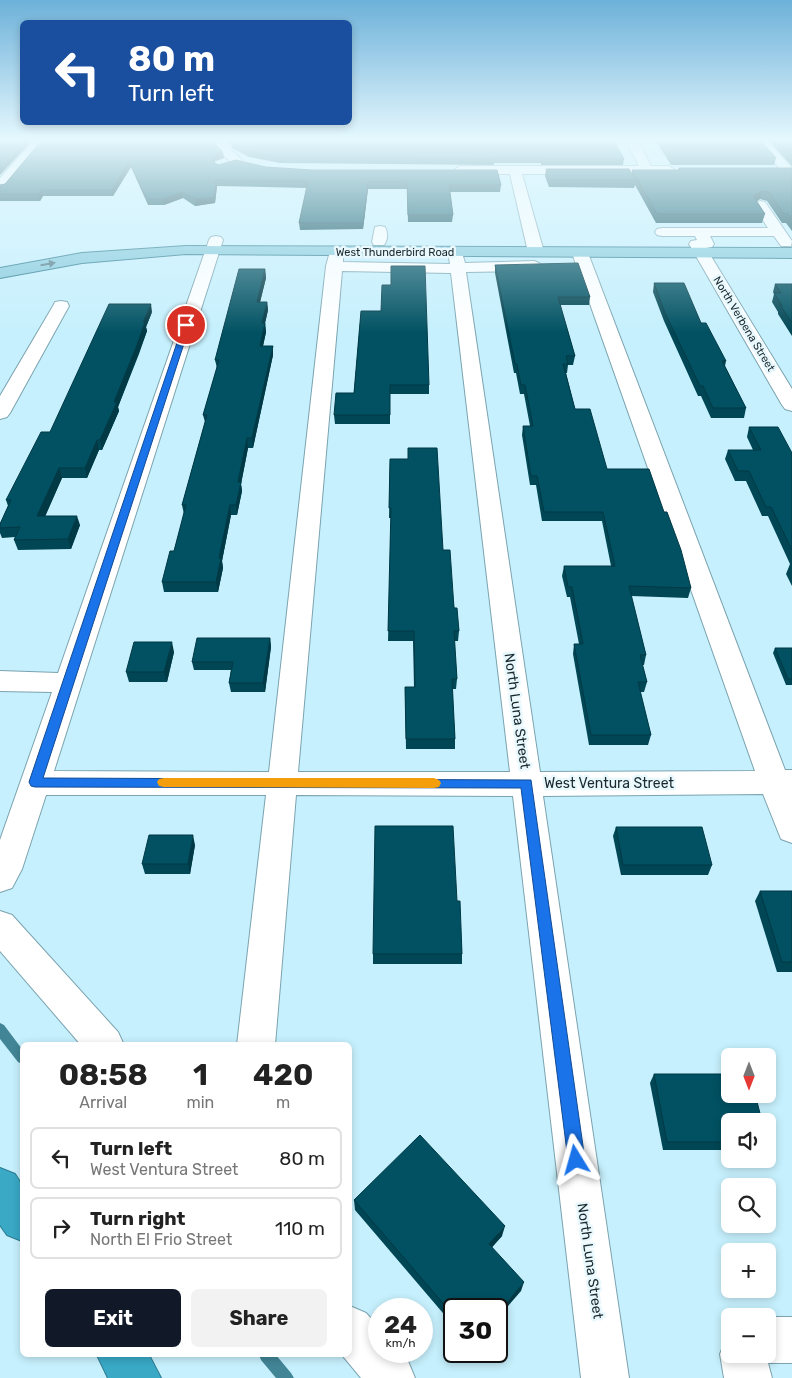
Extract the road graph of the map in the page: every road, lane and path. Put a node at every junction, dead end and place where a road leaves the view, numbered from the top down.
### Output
1 (524, 205) edge
2 (760, 205) edge
3 (662, 232) dead end
4 (701, 243) junction
5 (787, 244) edge
6 (214, 245) junction
7 (535, 248) junction
8 (47, 249) dead end
9 (335, 259) junction
10 (582, 259) junction
11 (462, 272) junction
12 (0, 274) edge
13 (61, 306) dead end
14 (792, 405) edge
15 (0, 413) edge
16 (0, 681) edge
17 (68, 683) junction
18 (35, 782) junction
19 (283, 782) junction
20 (783, 782) edge
21 (527, 784) junction
22 (792, 830) edge
23 (0, 878) edge
24 (0, 926) edge
25 (102, 1042) edge
26 (256, 1042) edge
27 (0, 1189) edge
28 (20, 1217) edge
29 (352, 1331) edge
30 (776, 1340) edge
31 (792, 1340) edge
32 (121, 1357) edge
33 (745, 1363) edge
34 (137, 1378) edge
35 (391, 1378) edge
36 (605, 1378) edge
37 (748, 1378) edge

1 - 7 street
2 - 5 street
3 - 4 street
4 - 5 main road, West Thunderbird Road
4 - 5 street
4 - 7 main road, West Thunderbird Road
4 - 10 main road, West Thunderbird Road
4 - 14 street, North Verbena Street
6 - 7 main road, West Thunderbird Road
6 - 8 main road, West Thunderbird Road
6 - 9 main road, West Thunderbird Road
12 -> 6 main road, West Thunderbird Road
6 - 17 street
7 - 10 main road, West Thunderbird Road
7 - 11 main road, West Thunderbird Road
9 - 11 main road, West Thunderbird Road
9 - 11 street
9 - 19 street
10 - 11 street
10 - 20 street
11 - 21 street, North Luna Street
13 - 15 street
16 - 17 street
17 - 18 street
18 - 19 street, West Ventura Street
18 - 23 street
19 - 21 street, West Ventura Street
19 - 26 street
20 - 21 street, West Ventura Street
20 - 22 street
21 - 36 street, North Luna Street
24 - 25 street
27 - 28 highway
29 - 35 street
30 - 31 street
32 - 34 highway
33 - 37 street

